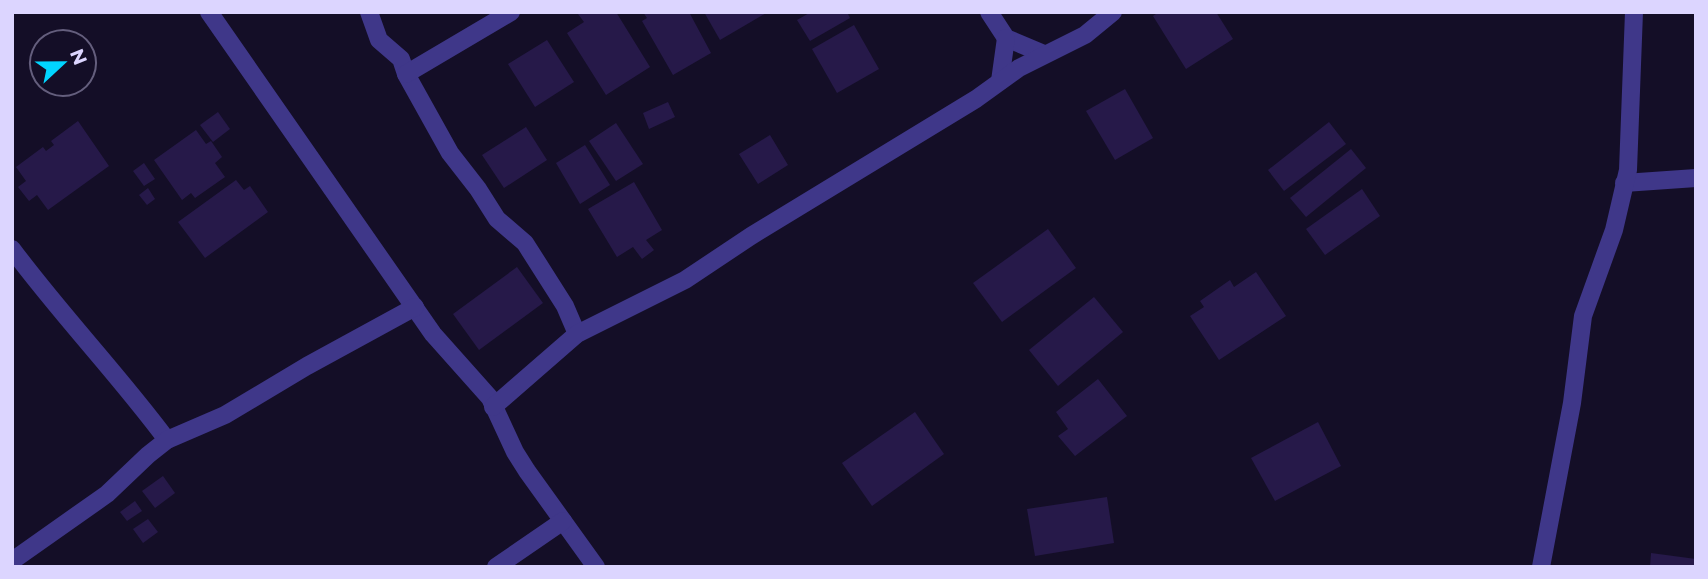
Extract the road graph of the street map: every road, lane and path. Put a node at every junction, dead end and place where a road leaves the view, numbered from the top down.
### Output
1 (209, 12) edge
2 (369, 12) edge
3 (511, 12) edge
4 (989, 12) edge
5 (1113, 12) edge
6 (1633, 12) edge
7 (1006, 38) junction
8 (1044, 54) junction
9 (406, 74) junction
10 (1000, 81) junction
11 (1696, 178) edge
12 (1624, 183) junction
13 (12, 249) edge
14 (415, 307) junction
15 (577, 334) junction
16 (493, 407) junction
17 (167, 440) junction
18 (563, 521) junction
19 (12, 561) edge
20 (496, 567) edge
21 (596, 567) edge
22 (1541, 567) edge

1 - 14 street
2 - 9 street
3 - 9 street
4 - 7 street
5 - 8 street
6 - 12 street
7 - 8 street
7 - 10 street
8 - 10 street
9 - 15 street
10 - 15 street
11 - 12 street
12 - 22 street
13 - 17 street
14 - 16 street
14 - 17 street
15 - 16 street
16 - 18 street
17 - 19 street
18 - 20 street
18 - 21 street

